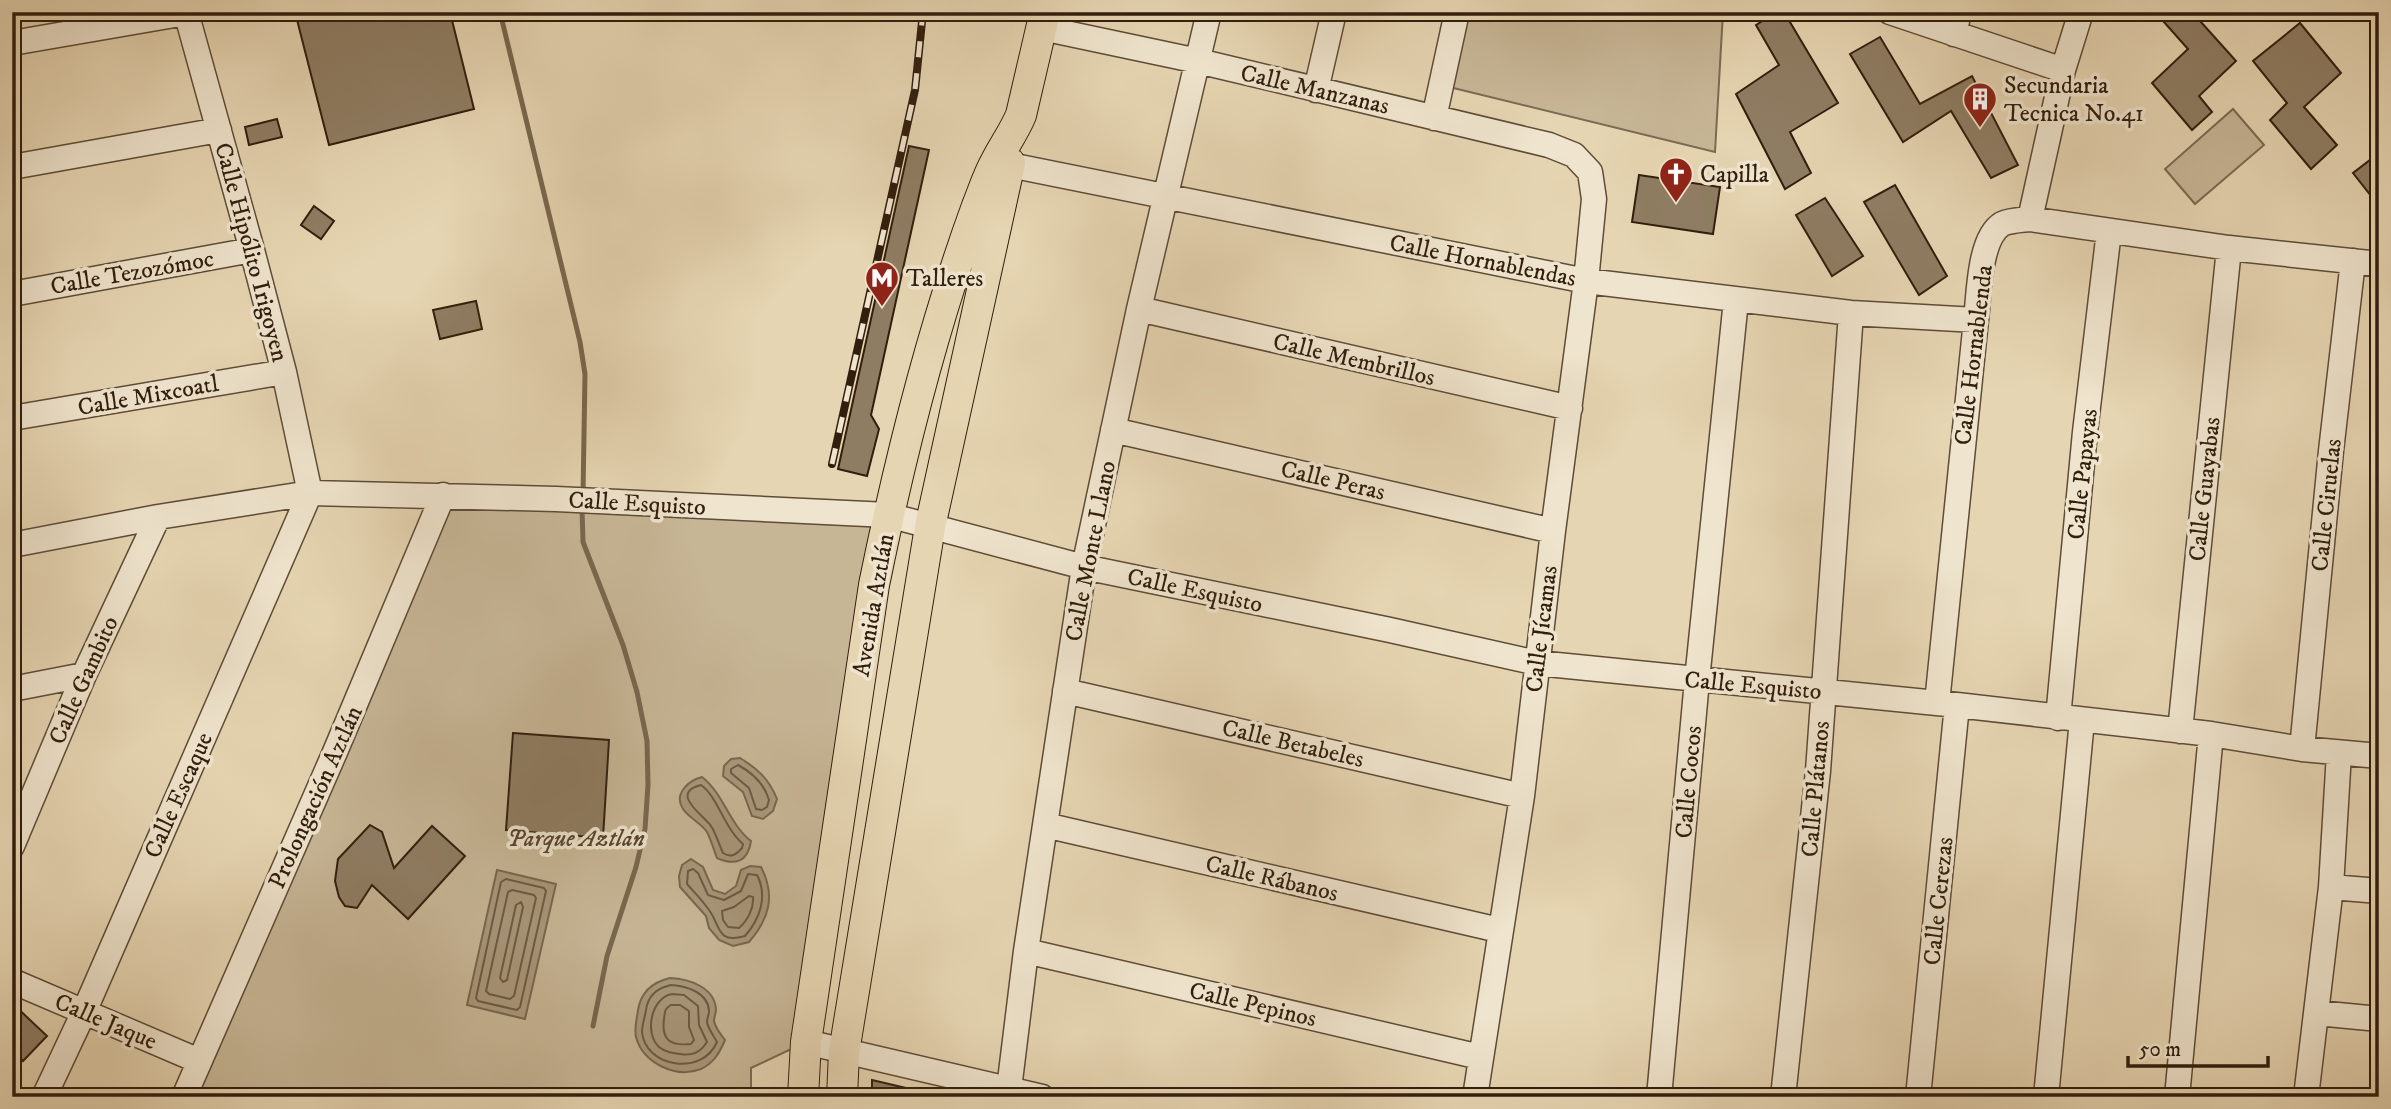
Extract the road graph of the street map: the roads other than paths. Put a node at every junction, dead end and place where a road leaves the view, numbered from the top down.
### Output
1 (186, 12) edge
2 (1209, 12) edge
3 (1334, 12) edge
4 (1457, 12) edge
5 (1890, 12) edge
6 (2081, 12) edge
7 (1044, 20) edge
8 (1957, 23) edge
9 (12, 43) edge
10 (1198, 61) junction
11 (2063, 70) junction
12 (1316, 90) junction
13 (1434, 118) junction
14 (219, 130) junction
15 (1583, 163) joint
16 (1003, 164) junction
17 (12, 167) edge
18 (1165, 196) junction
19 (2030, 219) junction
20 (2109, 232) junction
21 (2229, 248) junction
22 (252, 250) junction
23 (2353, 261) junction
24 (2379, 264) edge
25 (1586, 281) junction
26 (12, 294) edge
27 (1736, 300) junction
28 (1139, 309) junction
29 (1851, 313) junction
30 (1976, 320) junction
31 (284, 372) junction
32 (1570, 408) junction
33 (12, 418) edge
34 (1113, 430) junction
35 (310, 493) junction
36 (443, 495) junction
37 (158, 517) junction
38 (910, 522) junction
39 (1553, 531) junction
40 (12, 545) edge
41 (1084, 567) junction
42 (1537, 663) junction
43 (84, 676) junction
44 (1697, 680) junction
45 (12, 689) edge
46 (1065, 691) junction
47 (1823, 691) junction
48 (1947, 704) junction
49 (2070, 719) junction
50 (2180, 731) junction
51 (2211, 734) junction
52 (2302, 749) junction
53 (2339, 753) junction
54 (2379, 756) edge
55 (1521, 796) junction
56 (18, 817) edge
57 (1045, 825) junction
58 (12, 846) edge
59 (2331, 887) junction
60 (2379, 891) edge
61 (1499, 930) junction
62 (1026, 951) junction
63 (12, 981) edge
64 (84, 1012) junction
65 (2317, 1013) junction
66 (2379, 1019) edge
67 (806, 1042) junction
68 (844, 1052) junction
69 (1480, 1057) junction
70 (199, 1060) junction
71 (1008, 1093) edge
72 (44, 1097) edge
73 (184, 1097) edge
74 (803, 1097) edge
75 (842, 1097) edge
76 (1042, 1097) edge
77 (1475, 1097) edge
78 (1659, 1097) edge
79 (1783, 1097) edge
80 (1918, 1097) edge
81 (2046, 1097) edge
82 (2177, 1097) edge
83 (2306, 1097) edge

1 - 9 street
1 - 14 street, Calle Hipólito Irigoyen
2 - 10 street, Calle Monte Llano
3 - 12 street
4 - 13 street
5 - 8 street
6 - 11 street
7 - 10 street, Calle Manzanas
7 - 16 main road, Avenida Aztlán
8 - 11 street
10 - 12 street, Calle Manzanas
10 - 18 street, Calle Monte Llano
11 - 19 street
12 - 13 street, Calle Manzanas
13 - 15 street, Calle Manzanas
14 - 17 street
14 - 22 street, Calle Hipólito Irigoyen
15 - 25 street, Calle Jícamas
16 - 18 street, Calle Hornablendas
16 - 38 main road, Avenida Aztlán
16 - 38 main road, Avenida Aztlán
18 - 25 street, Calle Hornablendas
18 - 28 street, Calle Monte Llano
19 - 20 street, Calle Hornablenda
19 - 30 street, Calle Hornablenda
20 - 21 street, Calle Hornablenda
20 - 49 street, Calle Papayas
21 - 23 street, Calle Hornablenda
21 - 50 street, Calle Guayabas
22 - 26 street, Calle Tezozómoc
22 - 31 street, Calle Hipólito Irigoyen
23 - 24 street, Calle Hornablenda
23 - 52 street, Calle Ciruelas
25 - 27 street, Calle Hornablendas
25 - 32 street, Calle Jícamas
27 - 29 street, Calle Hornablendas
27 - 44 street, Calle Cocos
28 - 32 street, Calle Membrillos
28 - 34 street, Calle Monte Llano
29 - 30 street, Calle Hornablendas
29 - 47 street, Calle Plátanos
30 - 48 street, Calle Hornablenda
31 - 33 street, Calle Mixcoatl
31 - 35 street, Calle Hipólito Irigoyen
32 - 39 street, Calle Jícamas
34 - 39 street, Calle Peras
34 - 41 street, Calle Monte Llano
35 - 36 street, Calle Esquisto
35 - 37 street, Calle Esquisto
35 - 64 street, Calle Escaque
36 - 38 street, Calle Esquisto
36 - 70 street, Prolongación Aztlán
37 - 40 street, Calle Esquisto
37 - 43 street, Calle Gambito
38 - 41 street, Calle Esquisto
38 - 67 main road, Avenida Aztlán
38 - 68 main road, Avenida Aztlán
39 - 42 street, Calle Jícamas
41 - 42 street, Calle Esquisto
41 - 46 street, Calle Monte Llano
42 - 44 street, Calle Esquisto
42 - 55 street, Calle Jícamas
43 - 45 street
43 - 56 street, Calle Gambito
44 - 47 street, Calle Esquisto
44 - 78 street, Calle Cocos
46 - 55 street, Calle Betabeles
46 - 57 street, Calle Monte Llano
47 - 48 street, Calle Esquisto
47 - 79 street, Calle Plátanos
48 - 49 street, Calle Esquisto
48 - 80 street, Calle Cerezas
49 - 50 street, Calle Esquisto
49 - 81 street, Calle Papayas
50 - 51 street, Calle Esquisto
51 - 52 street, Calle Esquisto
51 - 82 street
52 - 53 street, Calle Esquisto
53 - 54 street, Calle Esquisto
53 - 59 street
55 - 61 street, Calle Jícamas
56 - 58 street, Calle Gambito
57 - 61 street, Calle Rábanos
57 - 62 street, Calle Monte Llano
59 - 60 street
59 - 65 street
61 - 69 street, Calle Jícamas
62 - 69 street, Calle Pepinos
62 - 71 street, Calle Monte Llano
63 - 64 street, Calle Jaque
64 - 70 street, Calle Jaque
64 - 72 street, Calle Escaque
65 - 66 street
65 - 83 street
67 - 68 street
67 - 74 main road, Avenida Aztlán
68 - 71 street
68 - 75 main road, Avenida Aztlán
69 - 77 street, Calle Jícamas
70 - 73 street, Prolongación Aztlán
71 - 76 street

